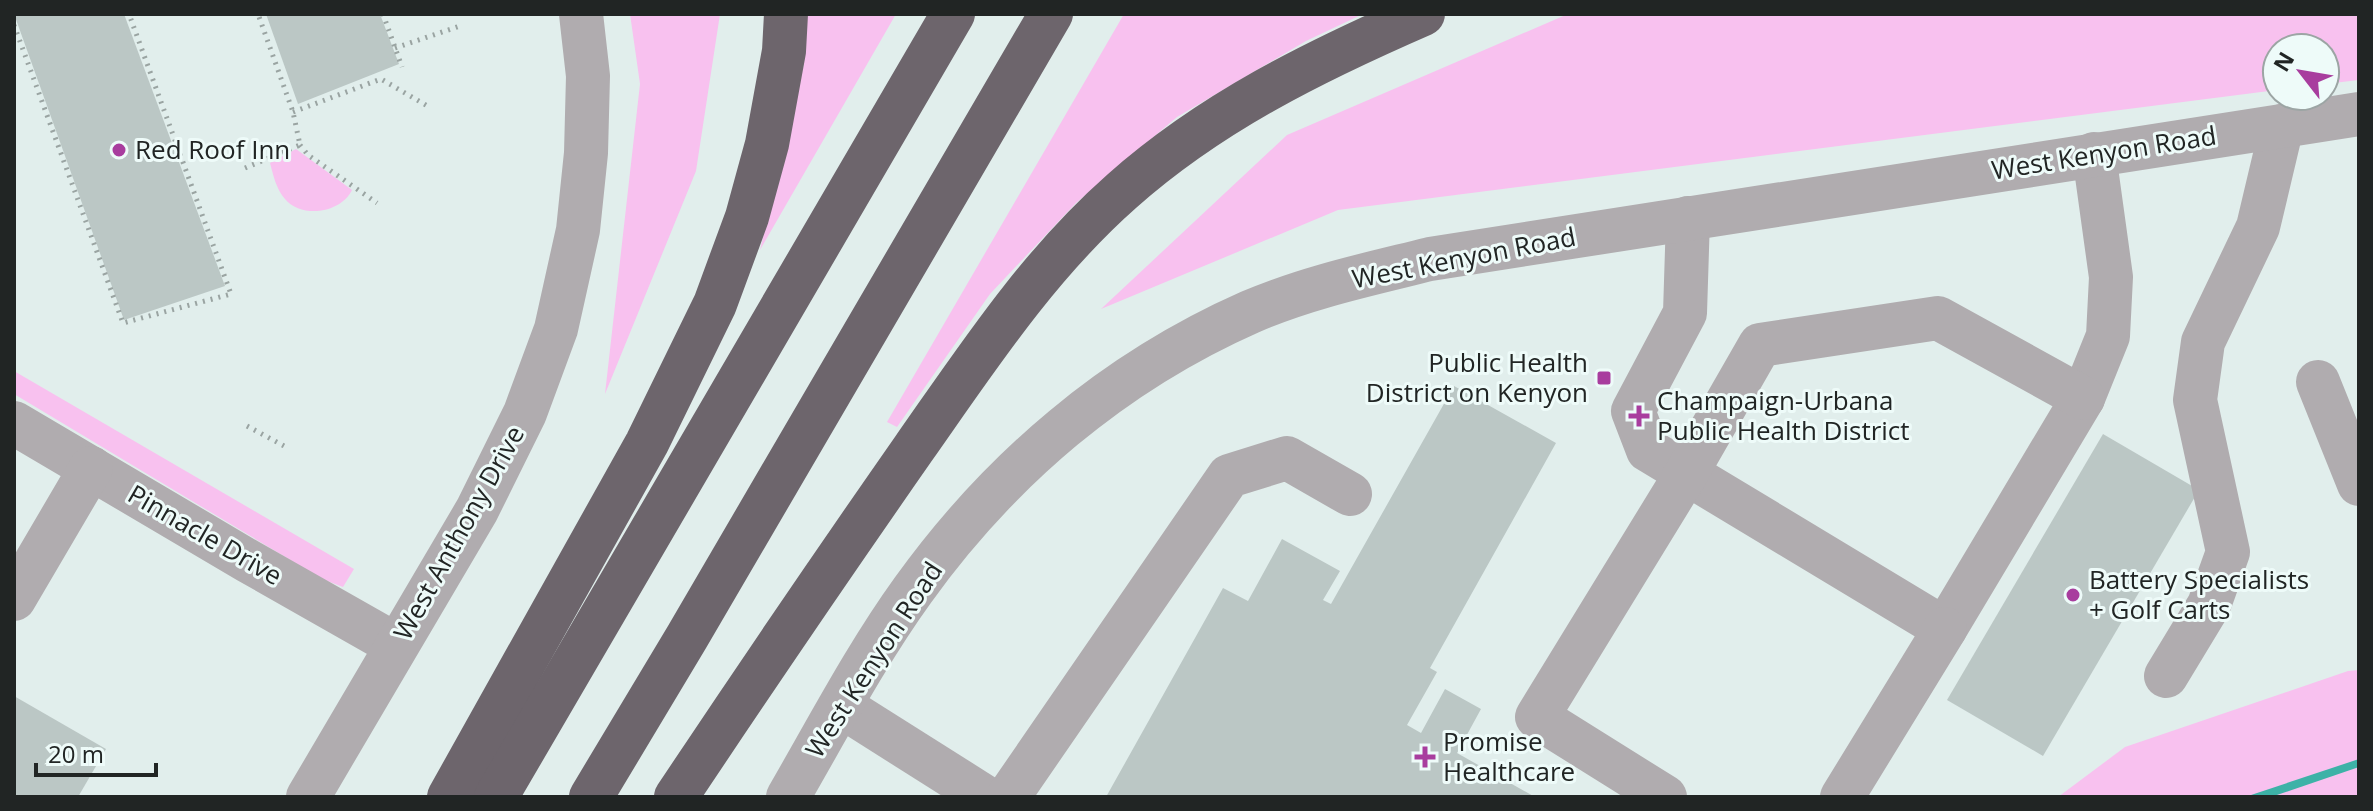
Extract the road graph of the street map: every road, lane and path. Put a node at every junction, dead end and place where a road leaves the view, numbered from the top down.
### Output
1 (129, 14) edge
2 (258, 14) edge
3 (383, 14) edge
4 (581, 14) edge
5 (786, 14) edge
6 (953, 14) edge
7 (1051, 14) edge
8 (1423, 14) edge
9 (14, 25) edge
10 (460, 26) dead end
11 (395, 48) junction
12 (402, 67) dead end
13 (431, 108) dead end
14 (293, 112) junction
15 (2359, 114) edge
16 (2282, 126) junction
17 (300, 145) junction
18 (2094, 154) junction
19 (245, 168) dead end
20 (377, 203) dead end
21 (1688, 218) junction
22 (2318, 382) dead end
23 (2083, 398) junction
24 (14, 423) edge
25 (247, 426) dead end
26 (286, 447) dead end
27 (91, 468) junction
28 (1686, 474) junction
29 (2359, 484) edge
30 (1350, 494) dead end
31 (14, 599) edge
32 (1945, 629) junction
33 (396, 645) junction
34 (2166, 676) dead end
35 (841, 706) junction
36 (308, 797) edge
37 (449, 797) edge
38 (496, 797) edge
39 (591, 797) edge
40 (676, 797) edge
41 (788, 797) edge
42 (985, 797) edge
43 (1008, 797) edge
44 (1665, 797) edge
45 (1842, 797) edge

1 - 9 path
2 - 14 path
3 - 11 path
4 - 33 street, West Anthony Drive
5 - 37 highway
6 - 38 highway
7 - 39 highway
8 - 40 highway
10 - 11 path
11 - 12 path
13 - 14 path
14 - 17 path
15 - 16 street, West Kenyon Road
16 - 18 street, West Kenyon Road
16 - 34 street
17 - 19 path
17 - 20 path
18 - 21 street, West Kenyon Road
18 - 23 street
21 - 28 street
21 - 35 street, West Kenyon Road
22 - 29 street
23 - 28 street
23 - 32 street
24 - 27 street, Pinnacle Drive
25 - 26 path
27 - 31 street
27 - 33 street, Pinnacle Drive
28 - 32 street
28 - 44 street
30 - 43 street
32 - 45 street
33 - 36 street, West Anthony Drive
35 - 41 street, West Kenyon Road
35 - 42 street

